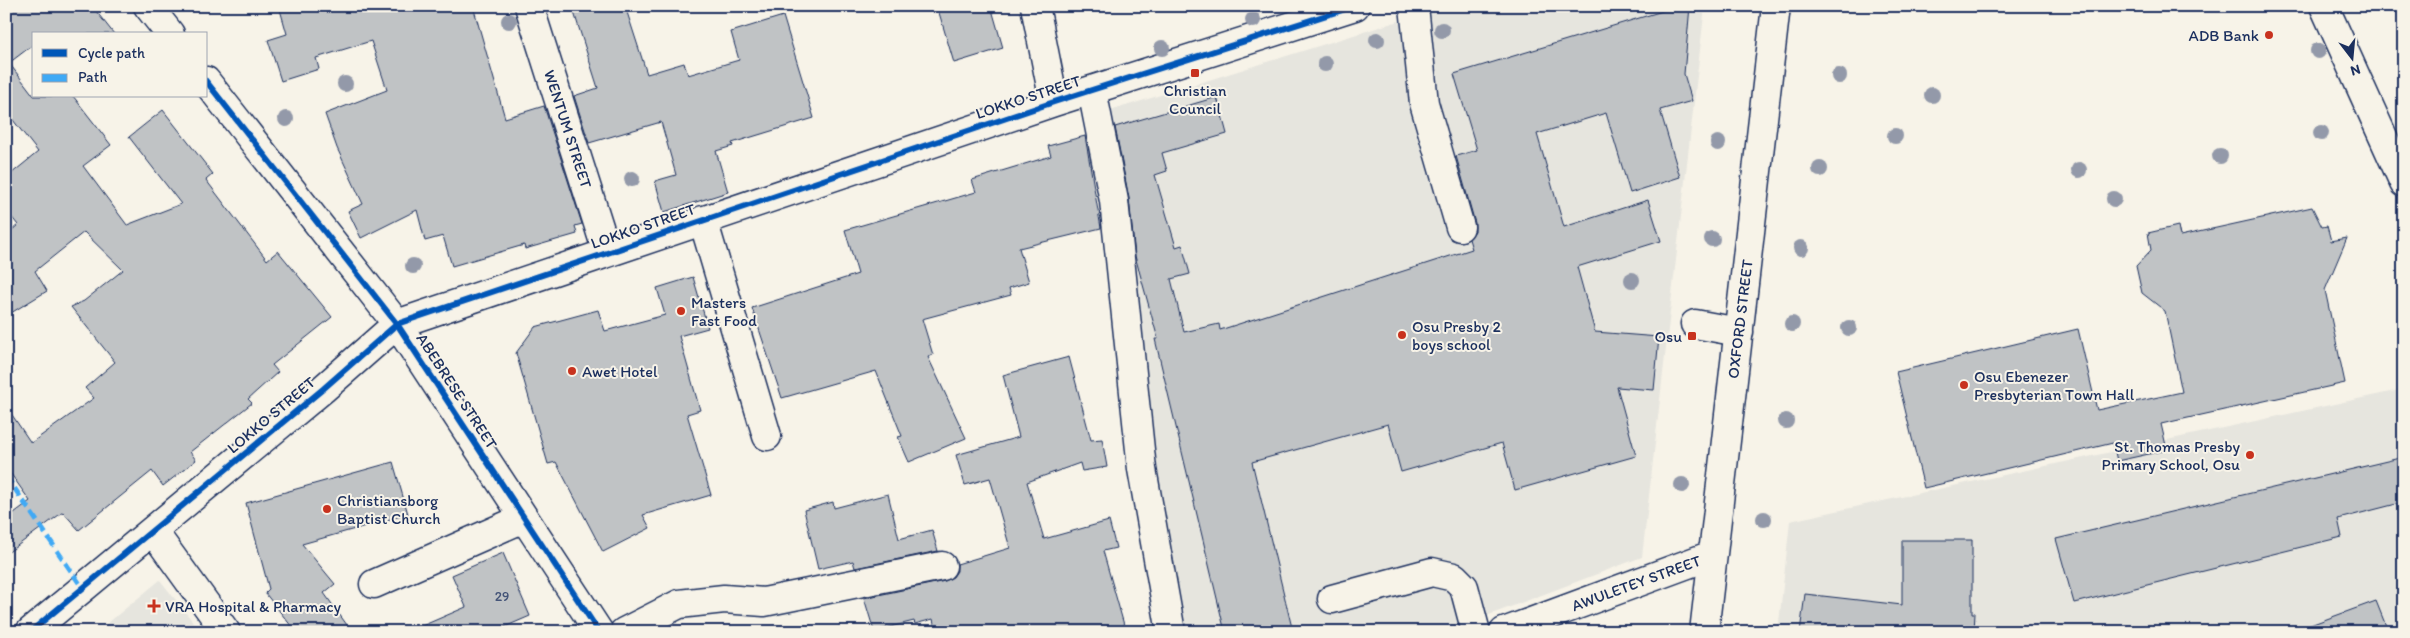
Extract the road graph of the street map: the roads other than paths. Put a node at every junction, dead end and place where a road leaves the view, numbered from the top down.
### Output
1 (148, 6) edge
2 (529, 6) edge
3 (1035, 6) edge
4 (1355, 6) edge
5 (1414, 6) edge
6 (1776, 6) edge
7 (2324, 6) edge
8 (168, 32) edge
9 (208, 83) edge
10 (1092, 90) junction
11 (1054, 102) junction
12 (2404, 183) edge
13 (704, 220) junction
14 (1460, 227) dead end
15 (607, 252) junction
16 (397, 324) junction
17 (1695, 324) dead end
18 (1739, 332) junction
19 (767, 436) dead end
20 (524, 518) junction
21 (153, 531) junction
22 (1712, 555) junction
23 (942, 566) dead end
24 (374, 584) dead end
25 (1332, 599) dead end
26 (30, 632) edge
27 (226, 632) edge
28 (599, 632) edge
29 (624, 632) edge
30 (1171, 632) edge
31 (1476, 632) edge
32 (1504, 632) edge
33 (1704, 632) edge

1 - 8 street
2 - 15 street, WENTUM STREET
3 - 11 street
4 - 10 street, LOKKO STREET
5 - 14 street
6 - 18 street, OXFORD STREET
7 - 12 street
9 - 16 street, ABEBRESE STREET
10 - 11 street, LOKKO STREET
10 - 30 street
11 - 13 street, LOKKO STREET
13 - 15 street, LOKKO STREET
13 - 19 street
15 - 16 street, LOKKO STREET
16 - 20 street, ABEBRESE STREET
16 - 21 street, LOKKO STREET
17 - 18 street
18 - 22 street, OXFORD STREET
20 - 24 street
20 - 28 street, ABEBRESE STREET
21 - 26 street, LOKKO STREET
21 - 27 street
22 - 32 street, AWULETEY STREET
22 - 33 street, OXFORD STREET
23 - 29 street
25 - 31 street

